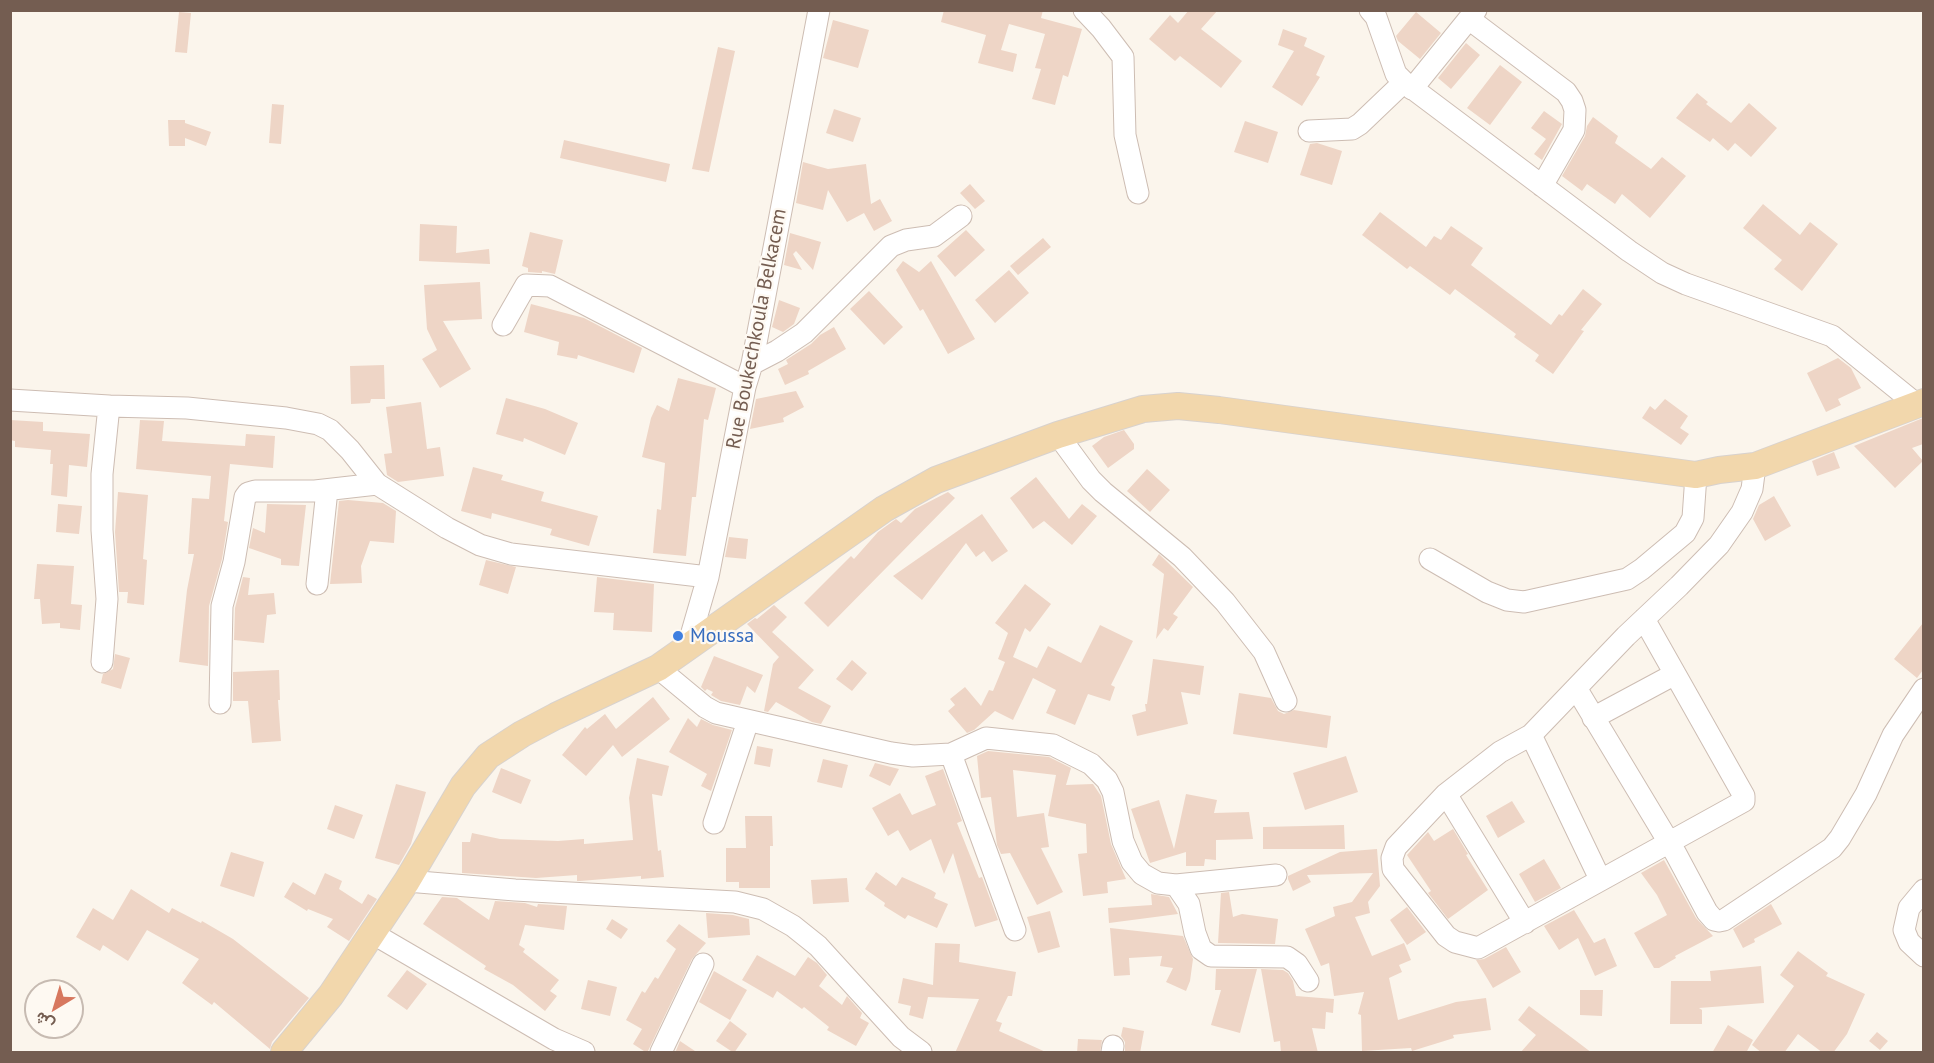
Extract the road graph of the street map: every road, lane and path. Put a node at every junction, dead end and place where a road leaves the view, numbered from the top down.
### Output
1 (819, 10) edge
2 (1084, 10) edge
3 (1370, 10) edge
4 (1472, 15) edge
5 (1408, 86) junction
6 (1309, 131) dead end
7 (1542, 186) junction
8 (1138, 193) dead end
9 (961, 216) dead end
10 (503, 325) dead end
11 (752, 364) junction
12 (745, 387) junction
13 (10, 400) edge
14 (1920, 403) edge
15 (109, 406) junction
16 (1058, 435) junction
17 (1755, 466) junction
18 (1696, 475) junction
19 (377, 484) junction
20 (327, 490) junction
21 (1430, 559) dead end
22 (708, 577) junction
23 (317, 584) dead end
24 (1644, 619) junction
25 (687, 646) junction
26 (102, 662) dead end
27 (658, 668) junction
28 (1675, 674) junction
29 (1576, 688) junction
30 (1923, 689) edge
31 (1286, 701) dead end
32 (220, 703) dead end
33 (1593, 717) junction
34 (748, 721) junction
35 (1531, 735) junction
36 (951, 754) junction
37 (1446, 794) junction
38 (714, 823) dead end
39 (1668, 843) junction
40 (1276, 875) dead end
41 (1600, 879) junction
42 (406, 881) junction
43 (1176, 885) junction
44 (1923, 890) edge
45 (1525, 923) junction
46 (1015, 930) dead end
47 (372, 933) junction
48 (1923, 956) edge
49 (703, 964) dead end
50 (1308, 981) dead end
51 (284, 1053) edge
52 (584, 1053) edge
53 (661, 1053) edge
54 (921, 1053) edge

1 - 11 street, Rue Boukechkoula Belkacem
2 - 8 street
3 - 5 street
4 - 5 street
4 - 7 street
5 - 6 street
5 - 7 street
7 - 14 street
9 - 11 street
10 - 12 street
11 - 12 street, Rue Boukechkoula Belkacem
12 - 22 street, Rue Boukechkoula Belkacem
13 - 15 street
14 - 17 main road
15 - 19 street
15 - 26 street
16 - 18 main road
16 - 25 main road
16 - 31 street
17 - 18 main road
17 - 24 street
18 - 21 street
19 - 20 street
19 - 22 street
20 - 23 street
20 - 32 street
22 - 25 street, Rue Boukechkoula Belkacem
24 - 28 street
24 - 29 street
25 - 27 main road
27 - 34 street
27 - 42 main road
28 - 33 street
28 - 39 street
29 - 33 street
29 - 35 street
30 - 39 street
33 - 39 street
34 - 36 street
34 - 38 street
35 - 37 street
35 - 41 street
36 - 43 street
36 - 46 street
37 - 45 street
37 - 45 street
39 - 41 street
40 - 43 street
41 - 45 street
42 - 47 main road
42 - 54 street
43 - 50 street
44 - 48 street
47 - 51 main road
47 - 52 street
49 - 53 street

